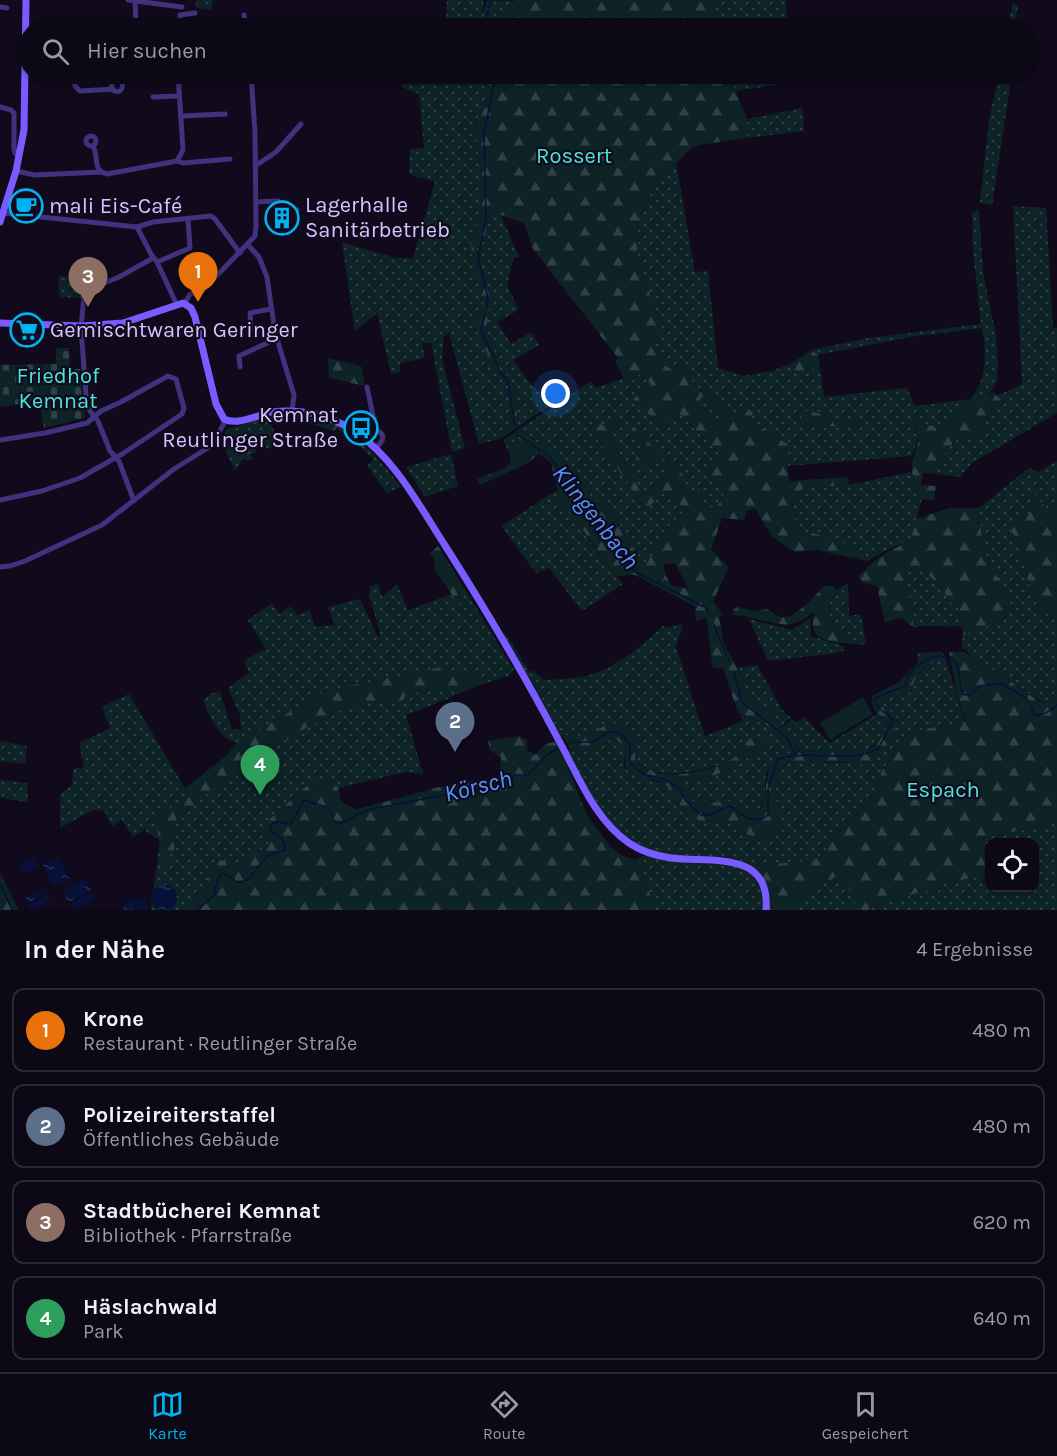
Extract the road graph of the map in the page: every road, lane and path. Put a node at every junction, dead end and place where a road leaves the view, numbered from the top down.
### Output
1 (26, 0) edge
2 (128, 0) edge
3 (135, 0) edge
4 (182, 7) dead end
5 (195, 13) dead end
6 (244, 15) dead end
7 (26, 18) edge
8 (136, 18) edge
9 (180, 18) edge
10 (244, 18) edge
11 (25, 84) edge
12 (75, 84) edge
13 (178, 84) edge
14 (251, 84) edge
15 (113, 89) dead end
16 (179, 96) junction
17 (153, 97) dead end
18 (0, 107) edge
19 (225, 114) dead end
20 (181, 116) junction
21 (301, 124) dead end
22 (93, 146) dead end
23 (19, 158) junction
24 (230, 159) dead end
25 (177, 160) junction
26 (255, 166) junction
27 (16, 171) junction
28 (101, 172) junction
29 (256, 202) junction
30 (297, 210) dead end
31 (3, 213) junction
32 (188, 219) junction
33 (0, 222) edge
34 (137, 227) junction
35 (248, 244) junction
36 (240, 253) junction
37 (155, 260) junction
38 (176, 303) junction
39 (185, 303) junction
40 (272, 309) junction
41 (0, 323) edge
42 (82, 326) junction
43 (251, 330) dead end
44 (276, 339) junction
45 (240, 367) dead end
46 (367, 387) dead end
47 (292, 411) junction
48 (95, 416) junction
49 (226, 420) junction
50 (376, 430) junction
51 (362, 437) junction
52 (0, 440) edge
53 (375, 448) junction
54 (116, 458) junction
55 (0, 500) edge
56 (134, 501) junction
57 (0, 567) edge
58 (766, 910) edge

1 - 7 main road
2 - 3 street
3 - 4 street
3 - 8 street
5 - 9 street
6 - 10 street
11 - 23 main road
12 - 15 street
13 - 16 street
14 - 26 street
16 - 17 street
16 - 20 street
18 - 23 street
19 - 20 street
20 - 25 street
21 - 26 street
22 - 28 street
23 - 27 main road
24 - 25 street
25 - 28 street
26 - 29 street
27 - 28 street
27 - 31 main road
29 - 30 street
29 - 35 street
31 - 33 main road
31 - 34 street
32 - 34 street
32 - 36 street
32 - 37 street
34 - 37 street
35 - 36 street
35 - 40 street
36 - 39 street
37 - 38 street
37 - 42 street
38 - 39 main road
38 - 42 main road
39 - 49 main road
40 - 43 street
40 - 44 street
41 - 42 main road
42 - 48 street
44 - 45 street
44 - 47 street
46 - 50 street
47 - 49 main road
47 - 51 main road
48 - 52 street
48 - 54 street
48 - 54 street
49 - 56 street
50 - 51 street
50 - 53 street
51 - 53 main road
53 - 58 main road
54 - 55 street
54 - 56 street
56 - 57 street

